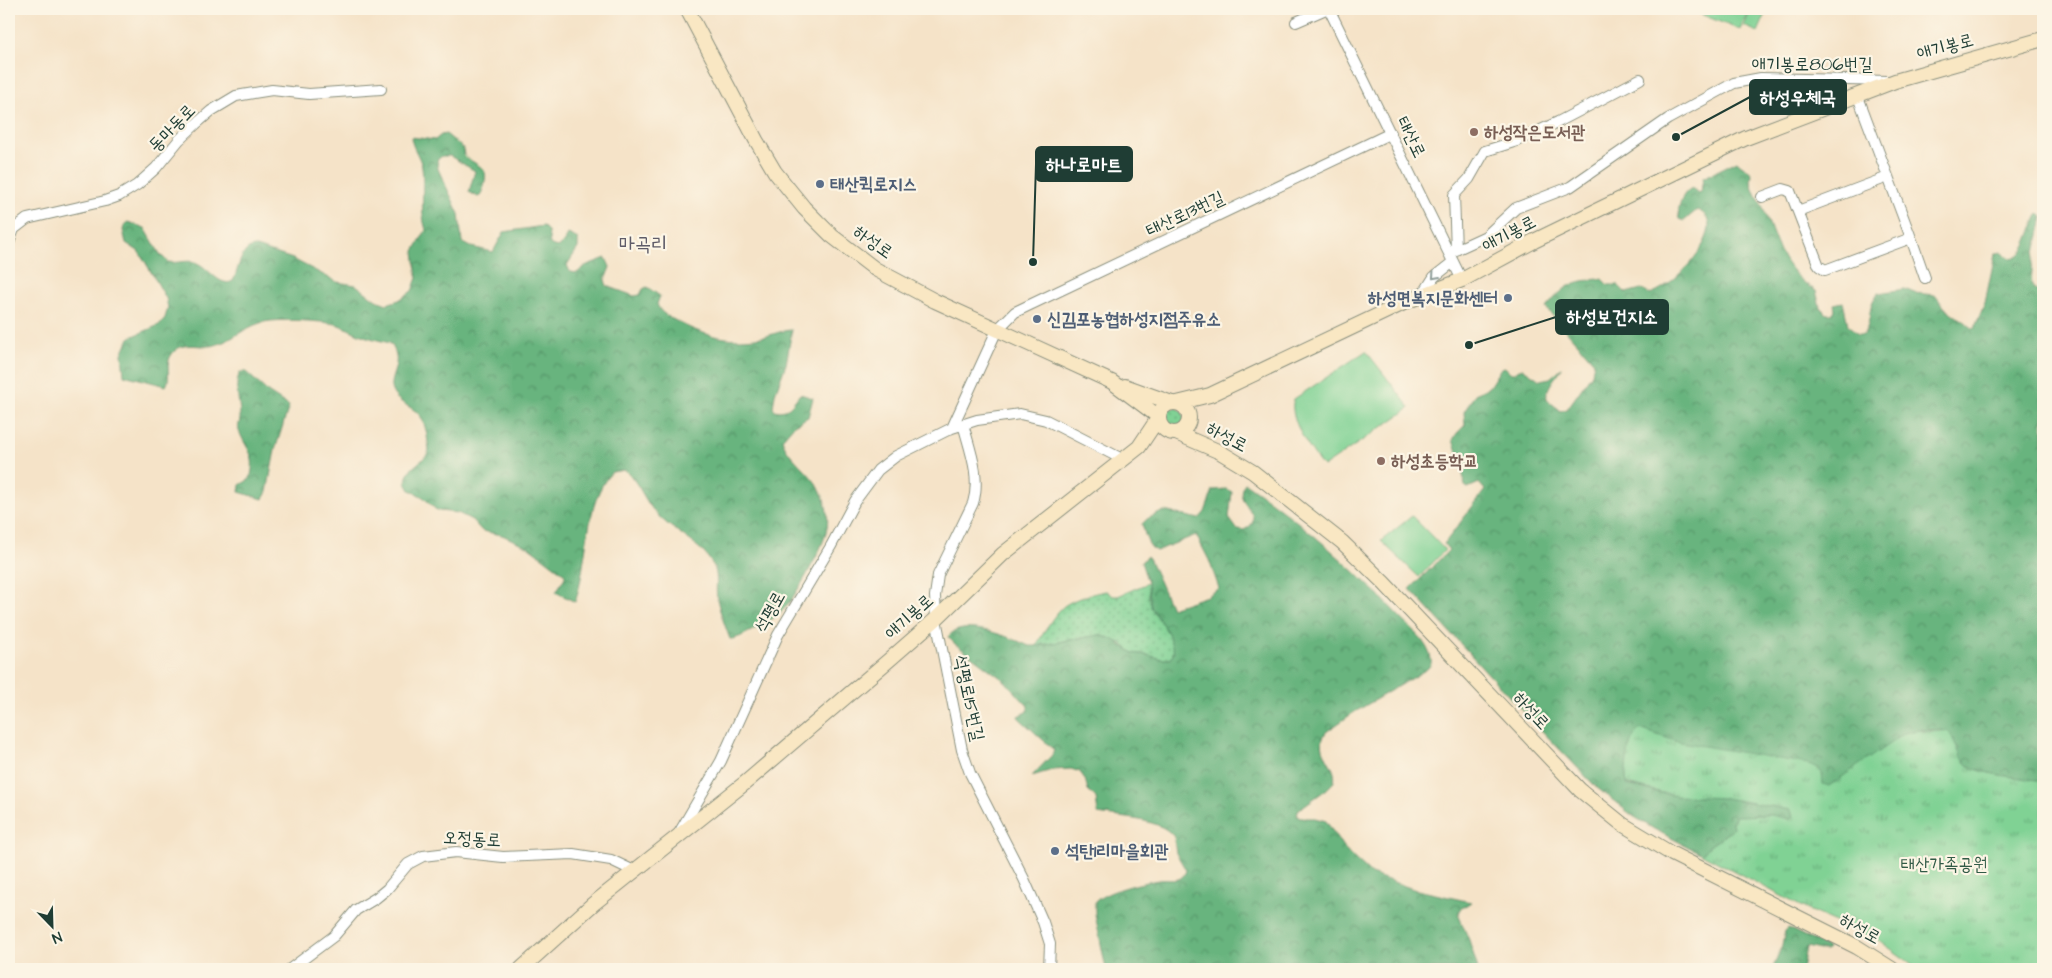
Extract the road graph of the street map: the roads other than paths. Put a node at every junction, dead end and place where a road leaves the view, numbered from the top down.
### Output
1 (687, 9) edge
2 (1327, 9) edge
3 (1296, 22) dead end
4 (2043, 39) edge
5 (1640, 79) dead end
6 (1895, 81) junction
7 (380, 89) dead end
8 (1857, 94) junction
9 (1391, 133) junction
10 (1888, 178) junction
11 (1762, 197) dead end
12 (1798, 211) junction
13 (1911, 238) junction
14 (9, 243) edge
15 (1453, 255) junction
16 (1925, 278) dead end
17 (1462, 280) junction
18 (1422, 296) junction
19 (997, 330) junction
20 (1112, 382) junction
21 (1210, 395) junction
22 (1174, 403) junction
23 (1159, 417) junction
24 (1189, 420) junction
25 (963, 424) junction
26 (952, 428) junction
27 (1174, 433) junction
28 (1139, 447) junction
29 (1220, 452) junction
30 (1124, 460) junction
31 (936, 619) junction
32 (676, 838) junction
33 (634, 871) junction
34 (290, 969) edge
35 (522, 969) edge
36 (1049, 969) edge
37 (1892, 969) edge

1 - 19 street, 하성로
2 - 3 street
2 - 9 street, 태산로
4 - 6 street, 애기봉로
5 - 15 street, 태산로
6 - 8 street, 애기봉로
6 - 15 street, 애기봉로806번길
7 - 14 street, 동마동로
8 - 10 street
8 - 17 street, 애기봉로
9 - 15 street, 태산로
9 - 19 street, 태산로13번길
10 - 12 street
10 - 13 street
11 - 12 street
12 - 13 street
13 - 16 street
15 - 17 street, 태산로
15 -> 18 street, 애기봉로806번길
17 - 18 street, 애기봉로
18 - 21 street, 애기봉로
19 - 20 street, 하성로
19 - 26 street
20 - 22 street
20 - 23 street, 하성로
21 - 22 street, 애기봉로
21 - 24 street
22 - 23 street
22 - 24 street
23 - 27 street
23 - 28 street, 애기봉로
24 - 27 street
24 - 29 street
25 - 26 street, 석평로
25 - 30 street, 석평로
25 - 31 street, 석평로15번길
26 - 32 street, 석평로
27 - 28 street
27 - 29 street, 하성로
28 - 30 street, 애기봉로
29 - 37 street, 하성로
30 - 31 street, 애기봉로
31 - 32 street, 애기봉로
31 - 36 street, 석평로15번길
32 - 33 street, 석평로
33 - 34 street, 오정동로
33 - 35 street, 석평로

